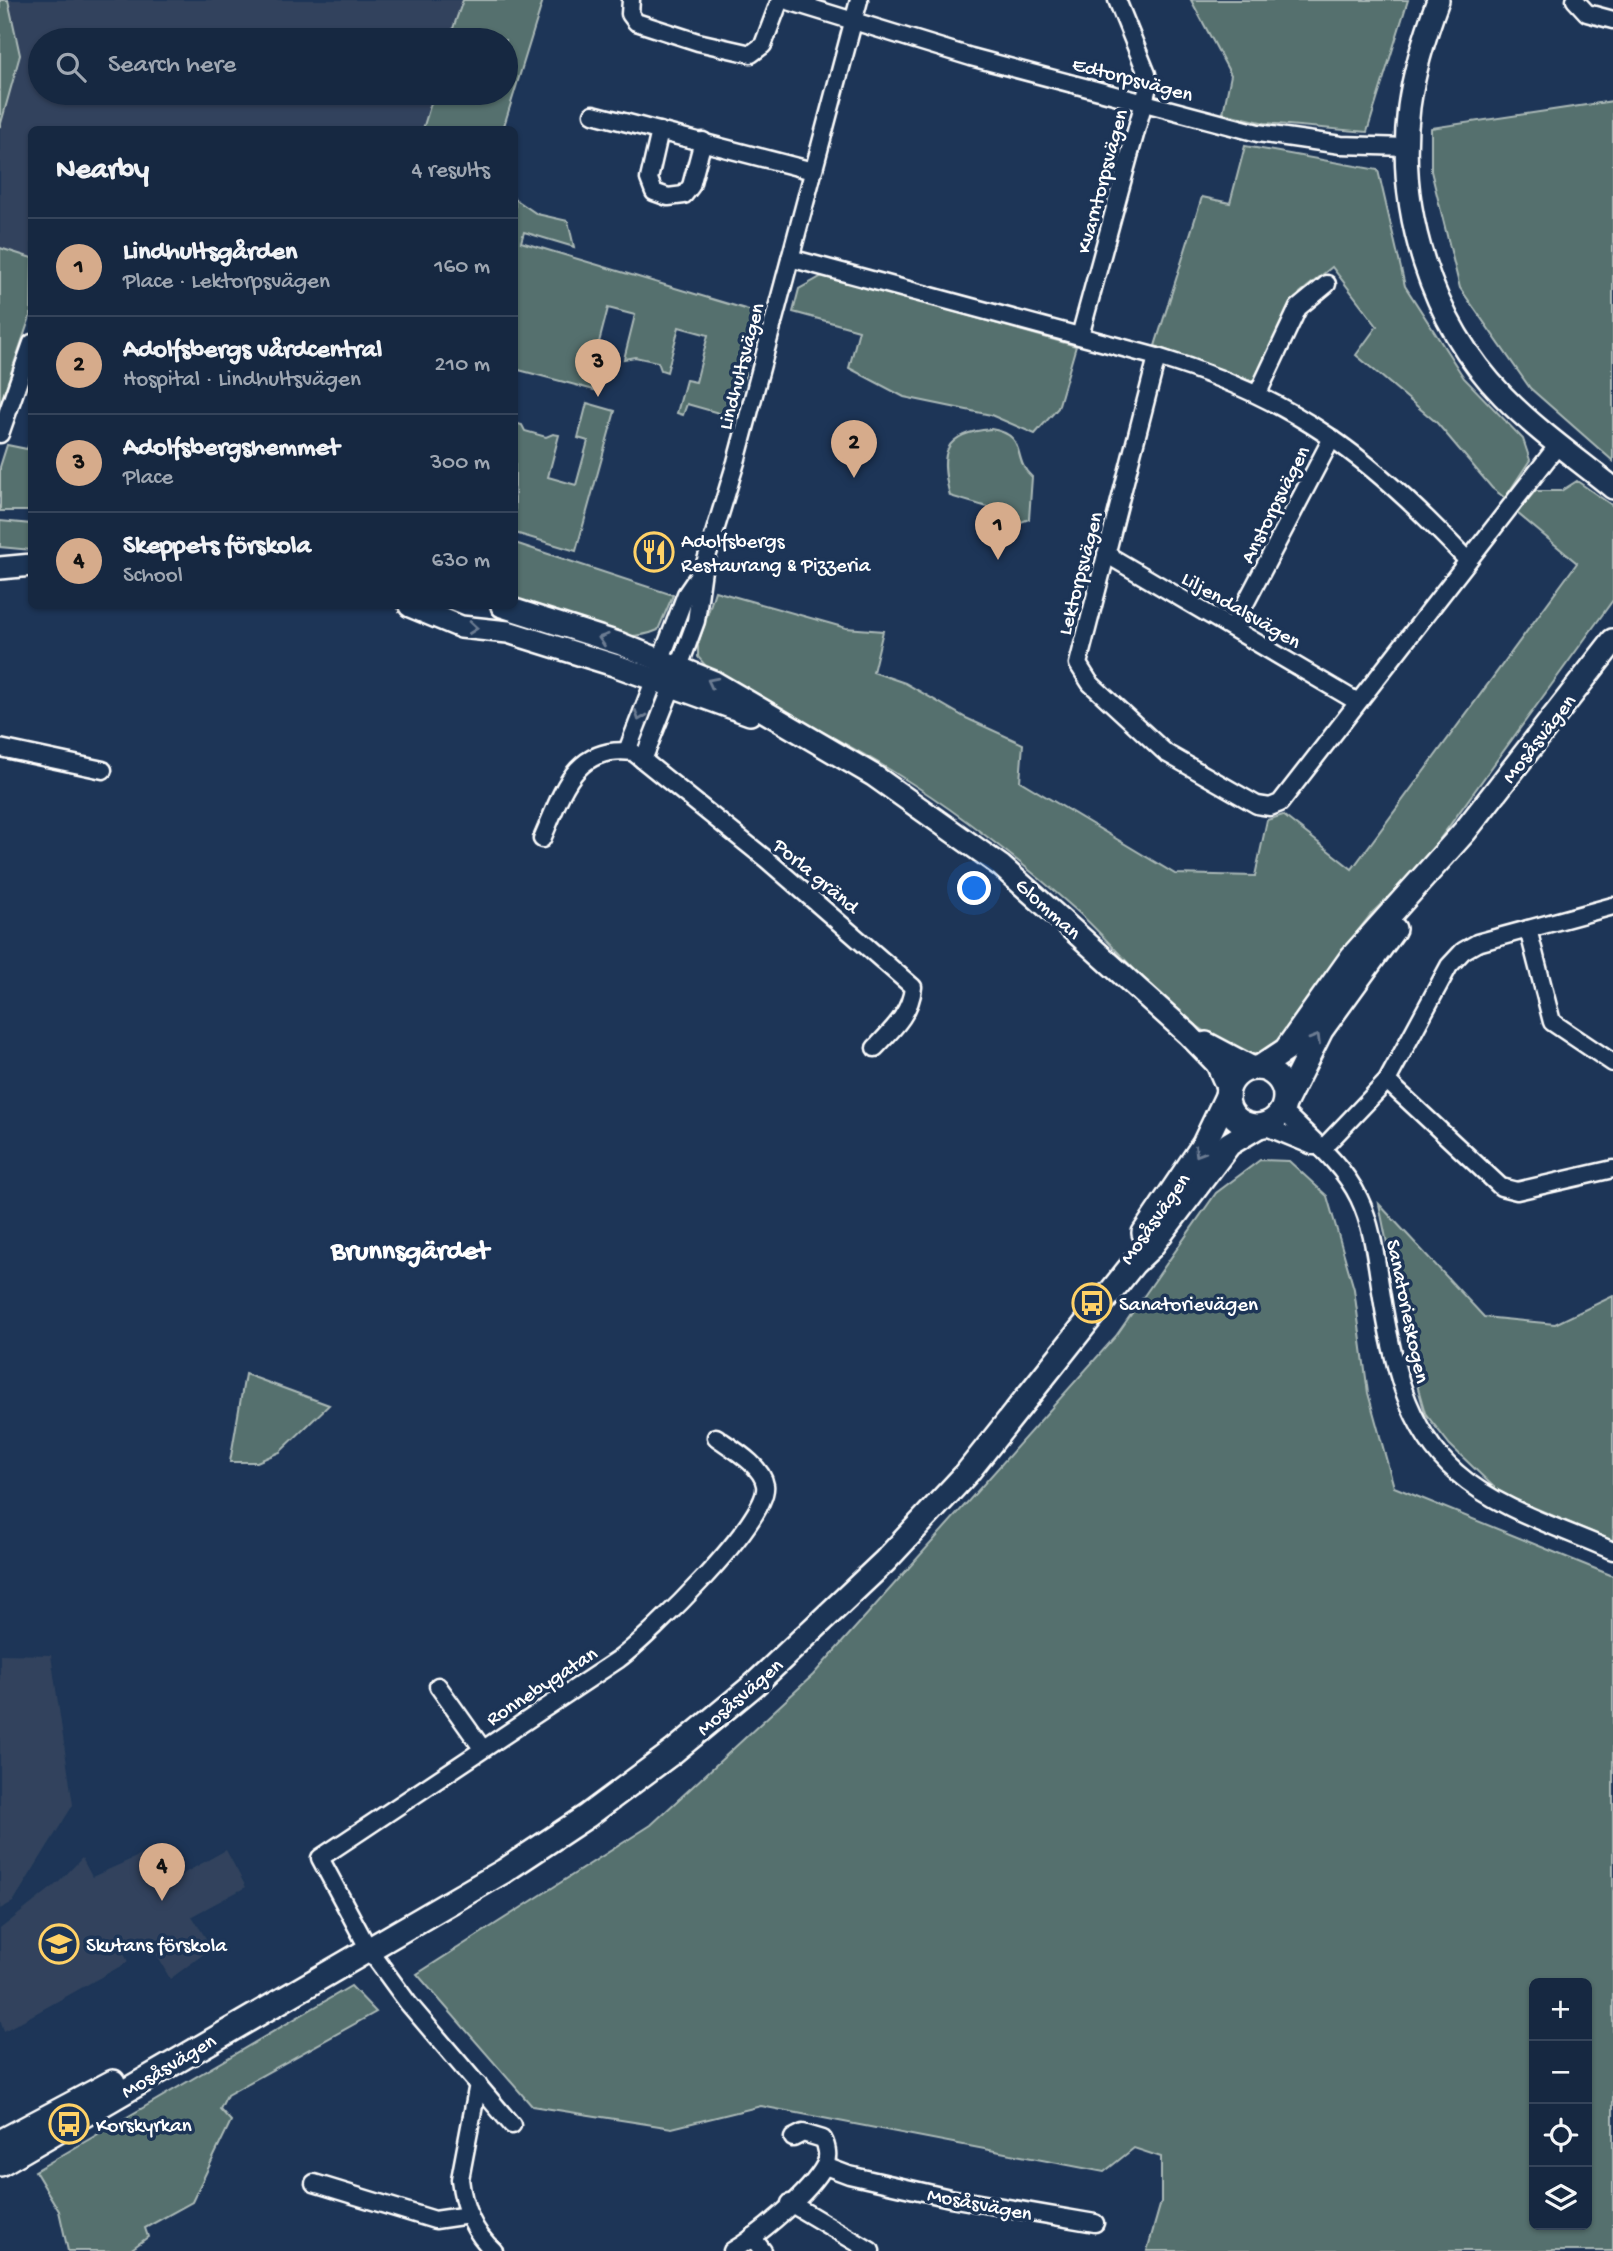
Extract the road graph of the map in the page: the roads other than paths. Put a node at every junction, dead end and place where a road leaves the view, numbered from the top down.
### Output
1 (631, 0) edge
2 (782, 0) edge
3 (859, 0) edge
4 (1117, 0) edge
5 (1438, 0) edge
6 (1575, 0) edge
7 (1613, 20) edge
8 (853, 22) junction
9 (1144, 103) junction
10 (593, 114) dead end
11 (660, 131) junction
12 (702, 141) junction
13 (1407, 147) junction
14 (813, 171) junction
15 (790, 258) junction
16 (1327, 284) dead end
17 (1080, 336) junction
18 (28, 354) edge
19 (1157, 357) junction
20 (1258, 393) junction
21 (0, 434) edge
22 (1332, 438) junction
23 (1558, 445) junction
24 (1613, 488) edge
25 (1106, 554) junction
26 (1467, 560) junction
27 (28, 565) edge
28 (0, 568) edge
29 (416, 609) edge
30 (511, 609) edge
31 (1233, 627) junction
32 (1612, 642) edge
33 (670, 663) junction
34 (663, 684) junction
35 (1356, 702) junction
36 (792, 729) junction
37 (0, 748) edge
38 (634, 754) junction
39 (103, 770) dead end
40 (1465, 831) junction
41 (542, 839) dead end
42 (1613, 906) edge
43 (1528, 929) junction
44 (1188, 1034) junction
45 (875, 1048) dead end
46 (1613, 1063) edge
47 (1256, 1068) junction
48 (1387, 1081) junction
49 (1228, 1092) junction
50 (1284, 1105) junction
51 (1260, 1126) junction
52 (1322, 1149) junction
53 (1613, 1169) edge
54 (1170, 1208) junction
55 (716, 1437) dead end
56 (1613, 1551) edge
57 (438, 1686) dead end
58 (482, 1748) junction
59 (368, 1948) junction
60 (227, 2029) junction
61 (478, 2084) junction
62 (512, 2125) dead end
63 (793, 2138) dead end
64 (0, 2143) edge
65 (0, 2164) edge
66 (825, 2166) junction
67 (314, 2183) dead end
68 (790, 2203) junction
69 (469, 2216) junction
70 (1095, 2224) dead end
71 (752, 2238) junction
72 (494, 2251) edge
73 (732, 2251) edge
74 (763, 2251) edge
75 (871, 2251) edge

1 - 2 street
2 - 8 street, Edtorpsvägen
3 - 8 street, Lindhultsvägen
4 - 9 street, Kvarntorpsvägen
5 - 13 street
6 - 7 street
8 - 9 street, Edtorpsvägen
8 - 14 street, Lindhultsvägen
9 - 13 street, Edtorpsvägen
9 - 17 street, Kvarntorpsvägen
10 - 11 street
11 - 12 street
11 - 12 street
12 - 14 street
13 - 23 street
14 - 15 street, Lindhultsvägen
15 - 17 street
15 - 33 street, Lindhultsvägen
16 - 20 street
17 - 19 street
18 - 21 street
19 - 20 street
19 - 25 street, Lektorpsvägen
20 - 22 street
22 - 26 street
22 - 31 street, Anstorpsvägen
23 - 24 street
23 - 26 street, Lektorpsvägen
25 - 31 street, Liljendalsvägen
25 - 35 street, Lektorpsvägen
26 - 35 street, Lektorpsvägen
27 - 28 street
29 -> 34 street, Glomman
33 -> 30 street, Glomman
31 - 35 street, Liljendalsvägen
32 - 40 main road, Mosåsvägen
33 - 34 street
36 -> 33 street, Glomman
34 - 36 street, Glomman
34 - 38 street
36 - 44 street, Glomman
37 - 39 street
38 - 41 street
38 - 45 street, Porla gränd
40 - 47 main road, Mosåsvägen
50 -> 40 main road, Mosåsvägen
42 - 43 street
43 - 46 street
43 - 48 street
44 - 47 street, Glomman
44 - 49 street, Glomman
47 - 49 main road
47 - 50 main road
48 - 52 street
48 - 53 street
49 - 51 main road
49 -> 54 main road, Mosåsvägen
50 - 51 main road
50 - 52 street
51 - 52 street
51 - 54 main road, Mosåsvägen
52 - 56 street, Sanatorieskogen
54 - 59 main road, Mosåsvägen
55 - 58 street, Ronnebygatan
57 - 58 street
58 - 59 street, Ronnebygatan
59 - 60 main road, Mosåsvägen
59 - 61 street
60 - 64 main road, Mosåsvägen
60 - 65 main road, Mosåsvägen
61 - 62 street
61 - 69 street
63 - 66 street
66 - 68 street
66 - 70 street, Mosåsvägen
67 - 69 street
68 - 71 street
68 - 75 street
69 - 72 street
71 - 73 street
71 - 74 street

